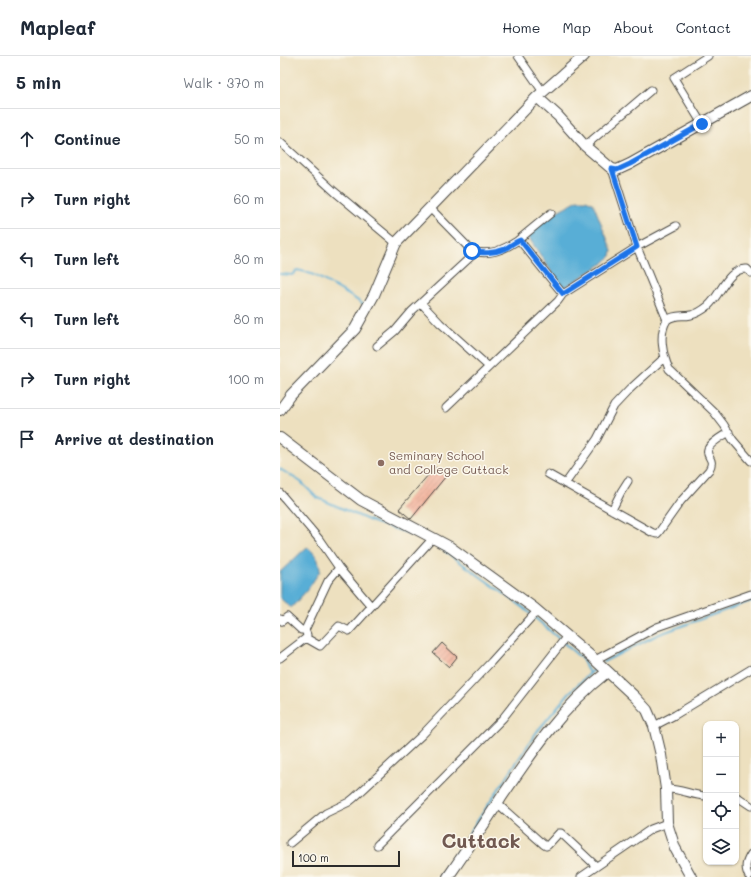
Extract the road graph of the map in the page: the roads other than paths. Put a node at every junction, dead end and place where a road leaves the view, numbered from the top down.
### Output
1 (518, 56) edge
2 (584, 56) edge
3 (708, 56) edge
4 (651, 90) dead end
5 (540, 94) junction
6 (751, 96) edge
7 (702, 124) junction
8 (280, 142) edge
9 (585, 146) junction
10 (612, 169) junction
11 (430, 208) junction
12 (552, 213) dead end
13 (676, 226) dead end
14 (517, 241) junction
15 (396, 242) junction
16 (637, 247) junction
17 (476, 252) junction
18 (751, 273) edge
19 (563, 294) junction
20 (421, 303) junction
21 (666, 320) junction
22 (378, 346) dead end
23 (665, 357) junction
24 (489, 367) junction
25 (446, 408) dead end
26 (280, 410) edge
27 (729, 432) junction
28 (280, 438) edge
29 (751, 461) edge
30 (548, 474) dead end
31 (628, 481) dead end
32 (565, 484) junction
33 (280, 494) edge
34 (612, 510) junction
35 (433, 538) junction
36 (339, 568) junction
37 (751, 594) edge
38 (371, 606) junction
39 (537, 611) junction
40 (280, 619) edge
41 (306, 630) junction
42 (567, 636) junction
43 (306, 638) junction
44 (280, 658) edge
45 (596, 661) junction
46 (751, 669) edge
47 (607, 672) junction
48 (654, 726) junction
49 (666, 789) junction
50 (703, 796) edge
51 (739, 798) edge
52 (498, 804) junction
53 (751, 806) edge
54 (666, 823) junction
55 (290, 843) dead end
56 (377, 845) dead end
57 (751, 854) edge
58 (596, 866) junction
59 (448, 877) edge
60 (581, 877) edge
61 (691, 877) edge
62 (748, 877) edge

1 - 5 street
2 - 5 street
3 - 7 street
4 - 9 street
5 - 9 street
5 - 11 street
6 - 7 street
7 - 10 street
8 - 15 street
9 - 10 street
10 - 16 street
11 - 15 street
11 - 17 street
12 - 14 street
13 - 16 street
14 - 17 street
14 - 19 street
15 - 26 street
16 - 19 street
16 - 21 street
17 - 20 street
18 - 21 street
19 - 24 street
20 - 22 street
20 - 24 street
21 - 23 street
23 - 27 street
23 - 32 street
24 - 25 street
27 - 29 street
27 - 34 street
28 - 35 street
30 - 32 street
31 - 34 street
32 - 34 street
33 - 36 street
35 - 38 street
35 - 39 street
36 - 38 street
36 - 41 street
37 - 45 street
38 - 43 street
39 - 42 street
39 - 55 street
40 - 41 street
41 - 43 street
42 - 45 street
42 - 56 street
43 - 44 street
45 - 47 street
46 - 48 street
47 - 48 street
47 - 52 street
48 - 49 street
49 - 50 street
49 - 54 street
51 - 53 street
52 - 58 street
52 - 59 street
54 - 58 street
54 - 61 street
57 - 62 street
58 - 60 street

